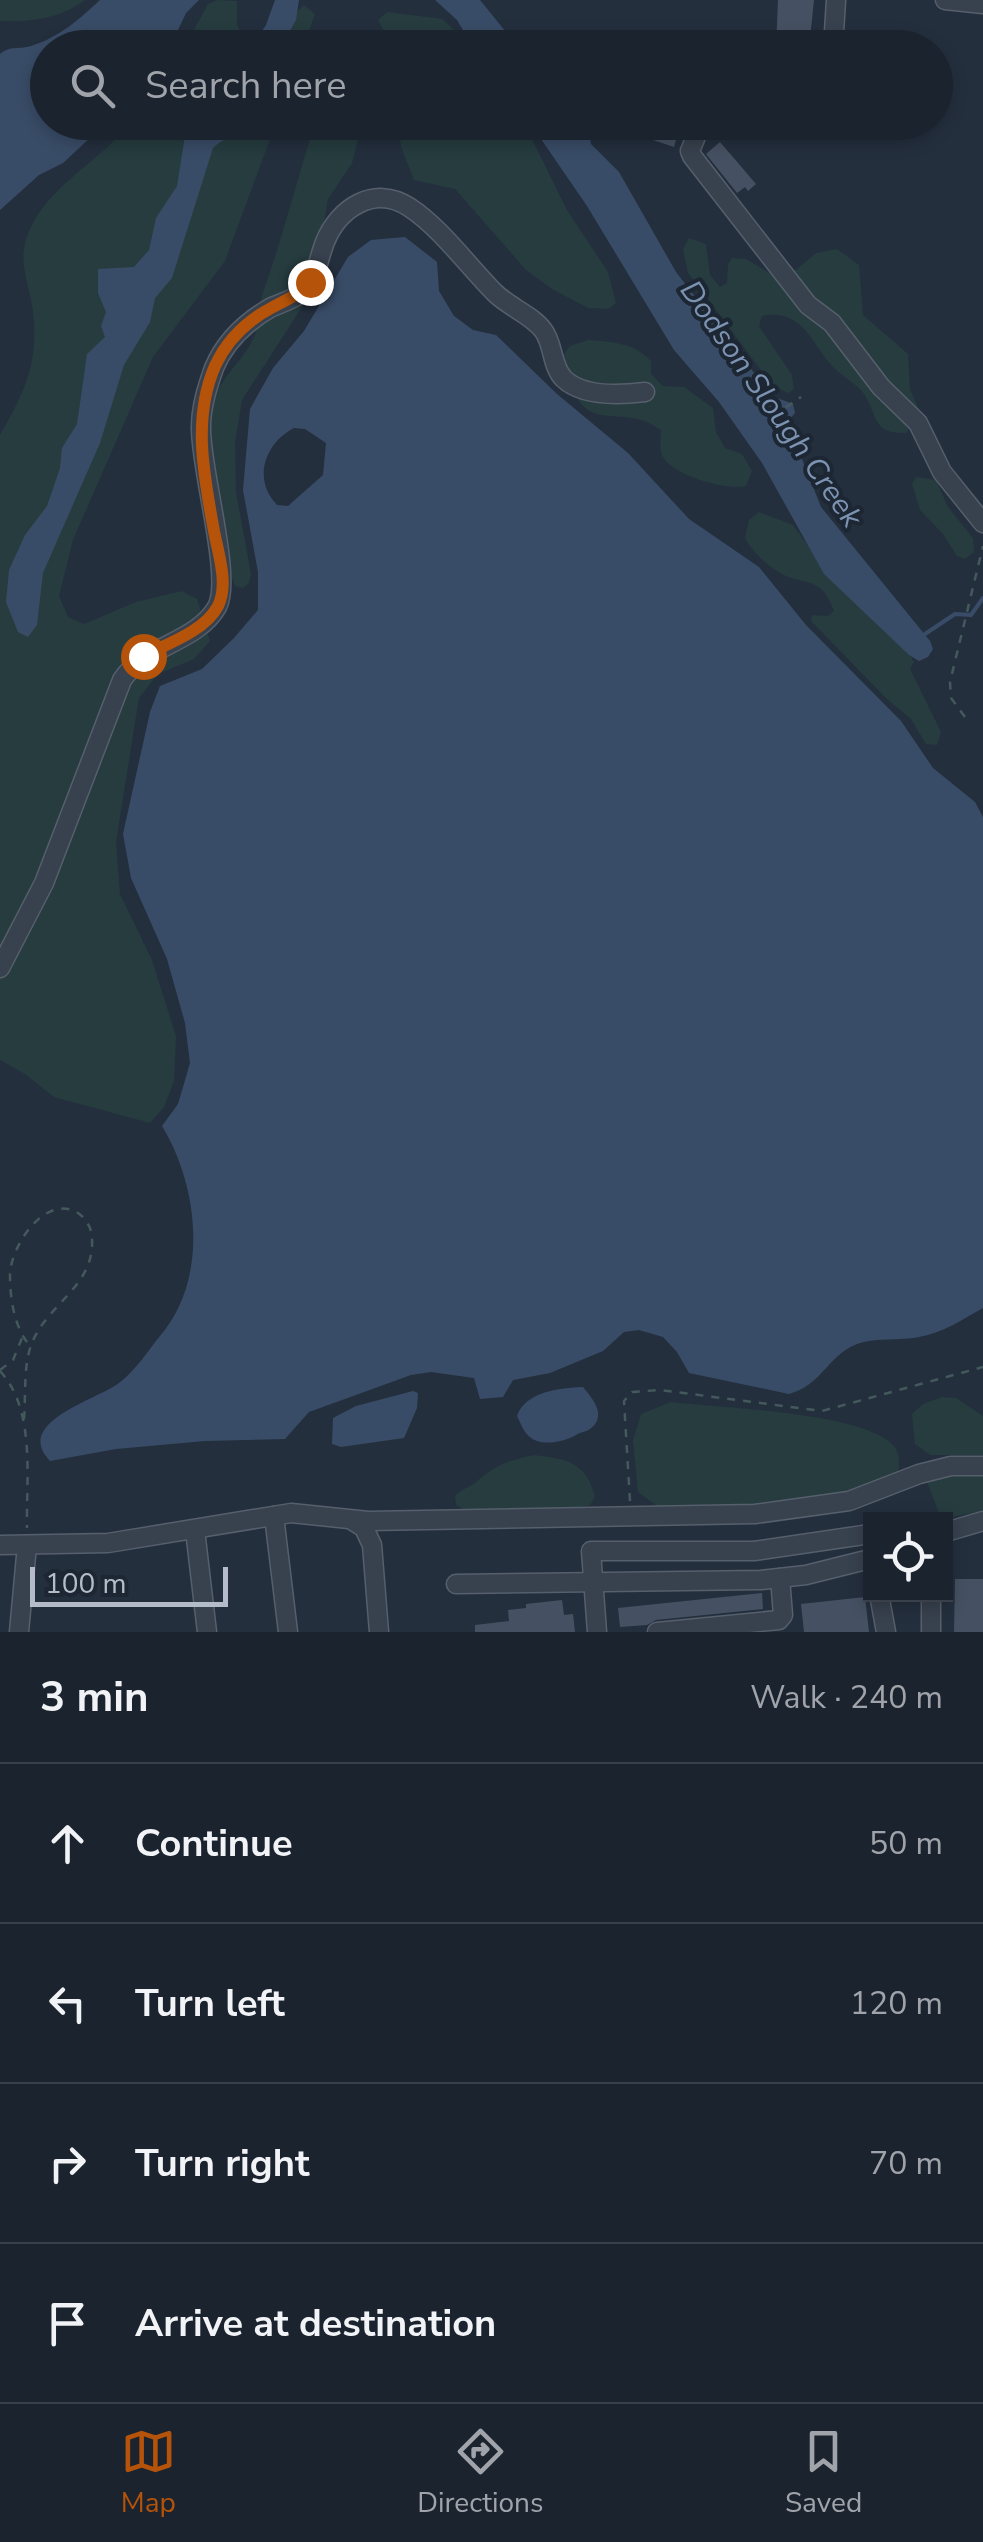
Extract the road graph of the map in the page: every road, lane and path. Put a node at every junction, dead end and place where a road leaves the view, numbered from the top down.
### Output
1 (836, 0) edge
2 (947, 0) edge
3 (983, 4) edge
4 (834, 30) edge
5 (695, 140) edge
6 (644, 392) dead end
7 (801, 397) dead end
8 (774, 406) dead end
9 (983, 523) edge
10 (983, 546) edge
11 (965, 717) dead end
12 (0, 968) edge
13 (22, 1336) junction
14 (30, 1346) junction
15 (983, 1367) edge
16 (0, 1370) edge
17 (24, 1419) junction
18 (983, 1466) edge
19 (274, 1516) junction
20 (630, 1518) junction
21 (353, 1520) junction
22 (983, 1522) edge
23 (195, 1530) junction
24 (953, 1530) edge
25 (863, 1535) edge
26 (27, 1544) junction
27 (0, 1545) edge
28 (863, 1561) edge
29 (780, 1578) junction
30 (592, 1583) junction
31 (456, 1584) dead end
32 (880, 1602) edge
33 (931, 1602) edge
34 (760, 1627) edge
35 (19, 1632) edge
36 (207, 1632) edge
37 (288, 1632) edge
38 (378, 1632) edge
39 (598, 1632) edge
40 (657, 1632) edge
41 (886, 1632) edge
42 (931, 1632) edge

1 - 4 street
2 - 3 street
5 - 9 street
6 - 12 street
7 - 8 path
10 - 11 path
13 - 14 path
13 - 14 path
13 - 16 path
14 - 17 path
15 - 20 path
16 - 17 path
17 - 26 path
18 - 20 street
19 - 21 street
19 - 23 street
19 - 37 street
20 - 21 street
21 - 38 street
22 - 24 street
23 - 26 street
23 - 36 street
25 - 30 street
26 - 27 street
26 - 35 street
28 - 29 street
29 - 30 street
29 - 34 street
30 - 31 street
30 - 39 street
32 - 41 street
33 - 42 street
34 - 40 street

